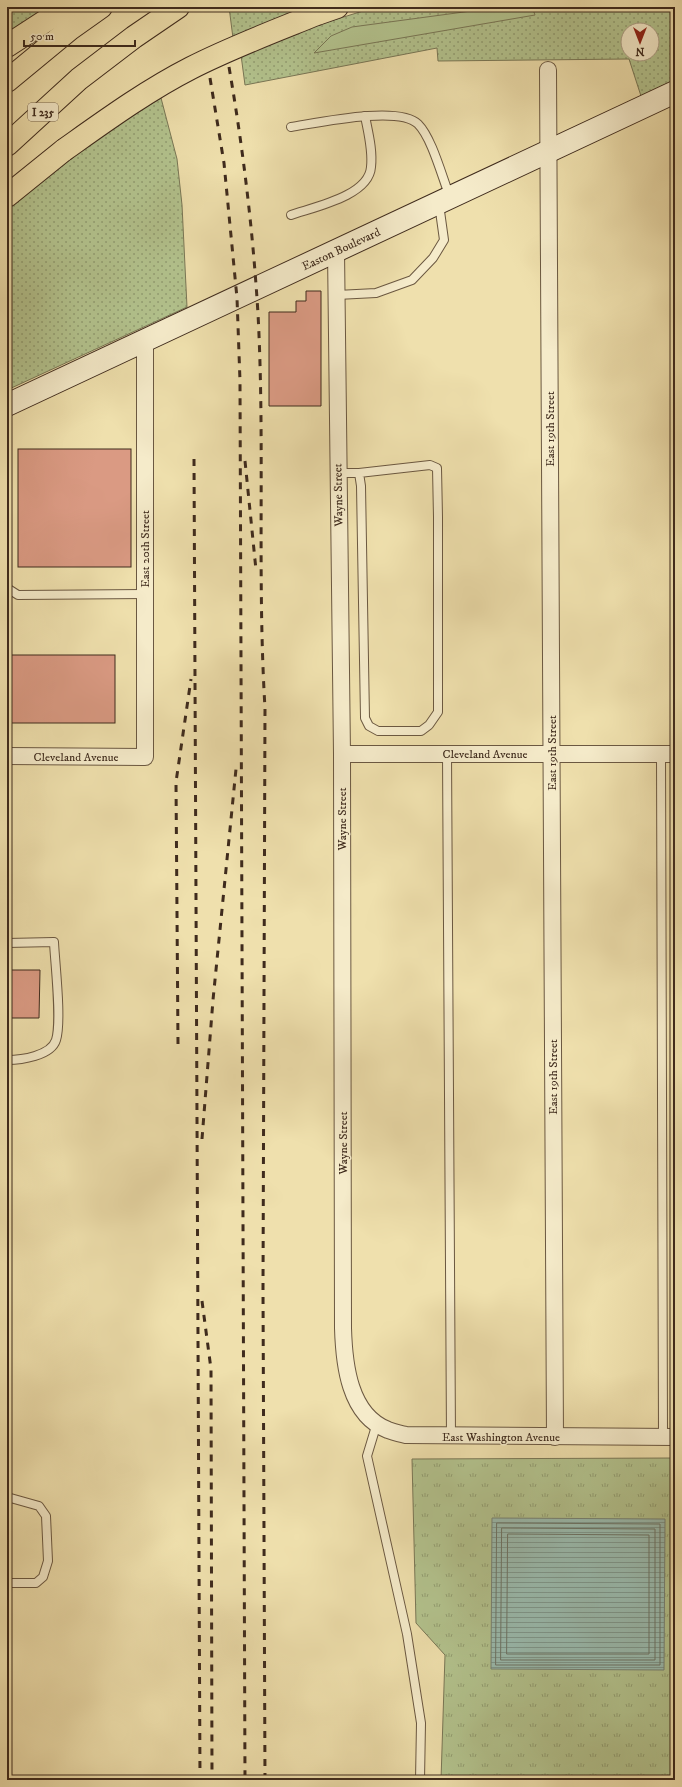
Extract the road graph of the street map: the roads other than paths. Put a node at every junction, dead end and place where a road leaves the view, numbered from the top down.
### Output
1 (66, 7) edge
2 (101, 7) edge
3 (178, 7) edge
4 (327, 11) edge
5 (7, 46) edge
6 (548, 70) dead end
7 (7, 81) edge
8 (675, 92) edge
9 (365, 116) junction
10 (291, 127) dead end
11 (7, 145) edge
12 (549, 151) junction
13 (7, 196) edge
14 (445, 200) junction
15 (291, 215) dead end
16 (336, 251) junction
17 (337, 295) junction
18 (146, 341) junction
19 (7, 405) edge
20 (358, 472) junction
21 (338, 473) junction
22 (7, 588) edge
23 (145, 594) junction
24 (342, 754) junction
25 (447, 754) junction
26 (552, 754) junction
27 (668, 754) edge
28 (7, 756) edge
29 (144, 757) joint
30 (7, 943) edge
31 (7, 1060) edge
32 (351, 1386) joint
33 (377, 1423) junction
34 (451, 1437) junction
35 (555, 1437) junction
36 (669, 1437) edge
37 (7, 1498) edge
38 (7, 1583) edge
39 (420, 1780) edge

1 - 5 highway
2 - 7 highway
3 - 11 highway, I 235
4 - 13 highway, bridge
6 - 12 street, East 19th Street
8 - 12 main road, Easton Boulevard
9 - 10 lane
9 - 14 lane
9 - 15 lane
12 - 14 main road, Easton Boulevard
12 - 26 street, East 19th Street
14 - 16 main road, Easton Boulevard
14 - 17 lane
16 - 17 street, Wayne Street
16 - 18 main road, Easton Boulevard
17 - 21 street, Wayne Street
18 - 19 main road, Easton Boulevard
18 - 23 street, East 20th Street
20 - 20 lane
20 - 21 lane
21 - 24 street, Wayne Street
22 - 23 lane
23 - 29 street, East 20th Street
24 - 25 street, Cleveland Avenue
24 - 32 street, Wayne Street
25 - 26 street, Cleveland Avenue
25 - 34 lane
26 - 27 street, Cleveland Avenue
26 - 35 street, East 19th Street
27 - 36 lane
28 - 29 street, Cleveland Avenue
30 - 31 lane
32 - 33 street, East Washington Avenue
33 - 34 street, East Washington Avenue
33 - 39 lane
34 - 35 street, East Washington Avenue
35 - 36 street, East Washington Avenue
37 - 38 lane

